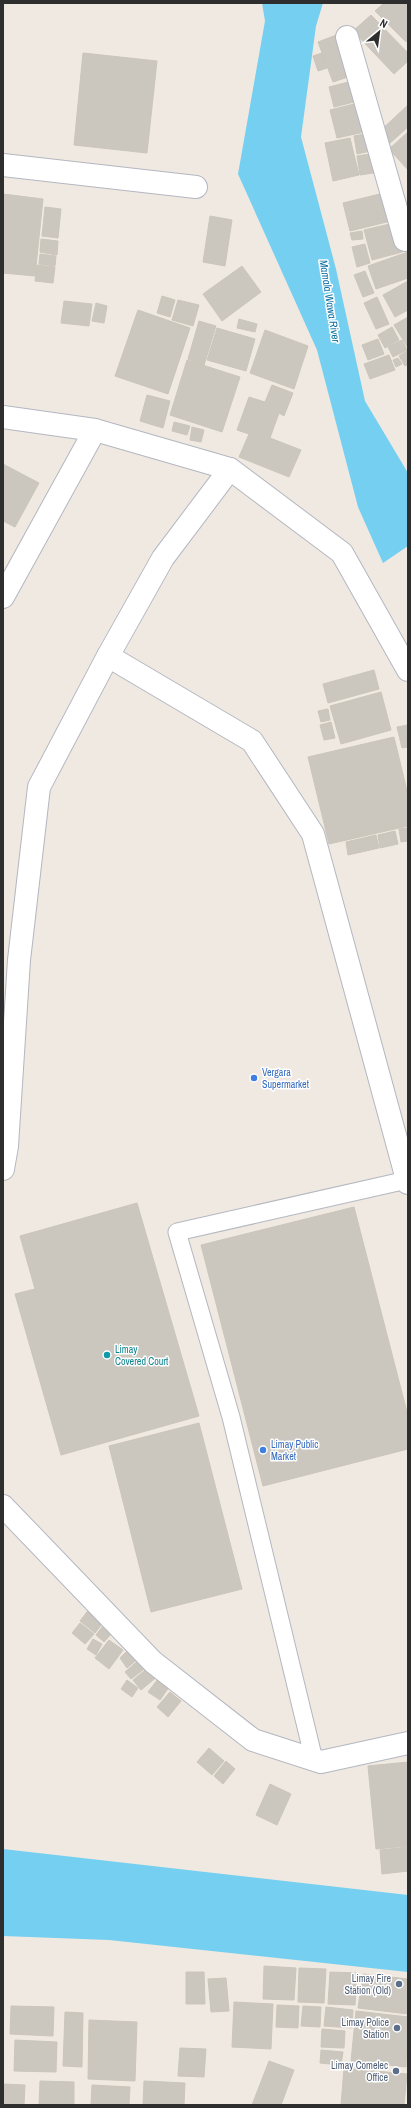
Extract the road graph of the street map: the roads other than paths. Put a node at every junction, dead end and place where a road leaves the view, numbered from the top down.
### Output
1 (347, 38) dead end
2 (3, 165) edge
3 (196, 187) dead end
4 (408, 238) edge
5 (3, 417) edge
6 (95, 430) junction
7 (230, 469) junction
8 (3, 597) edge
9 (108, 656) junction
10 (408, 670) edge
11 (3, 1169) edge
12 (408, 1182) edge
13 (3, 1506) edge
14 (408, 1742) edge
15 (314, 1760) junction

1 - 4 street
2 - 3 street
5 - 6 street
6 - 7 street
6 - 8 street
7 - 9 street
7 - 10 street
9 - 11 street
9 - 12 street
12 - 15 lane
13 - 15 street
14 - 15 street

